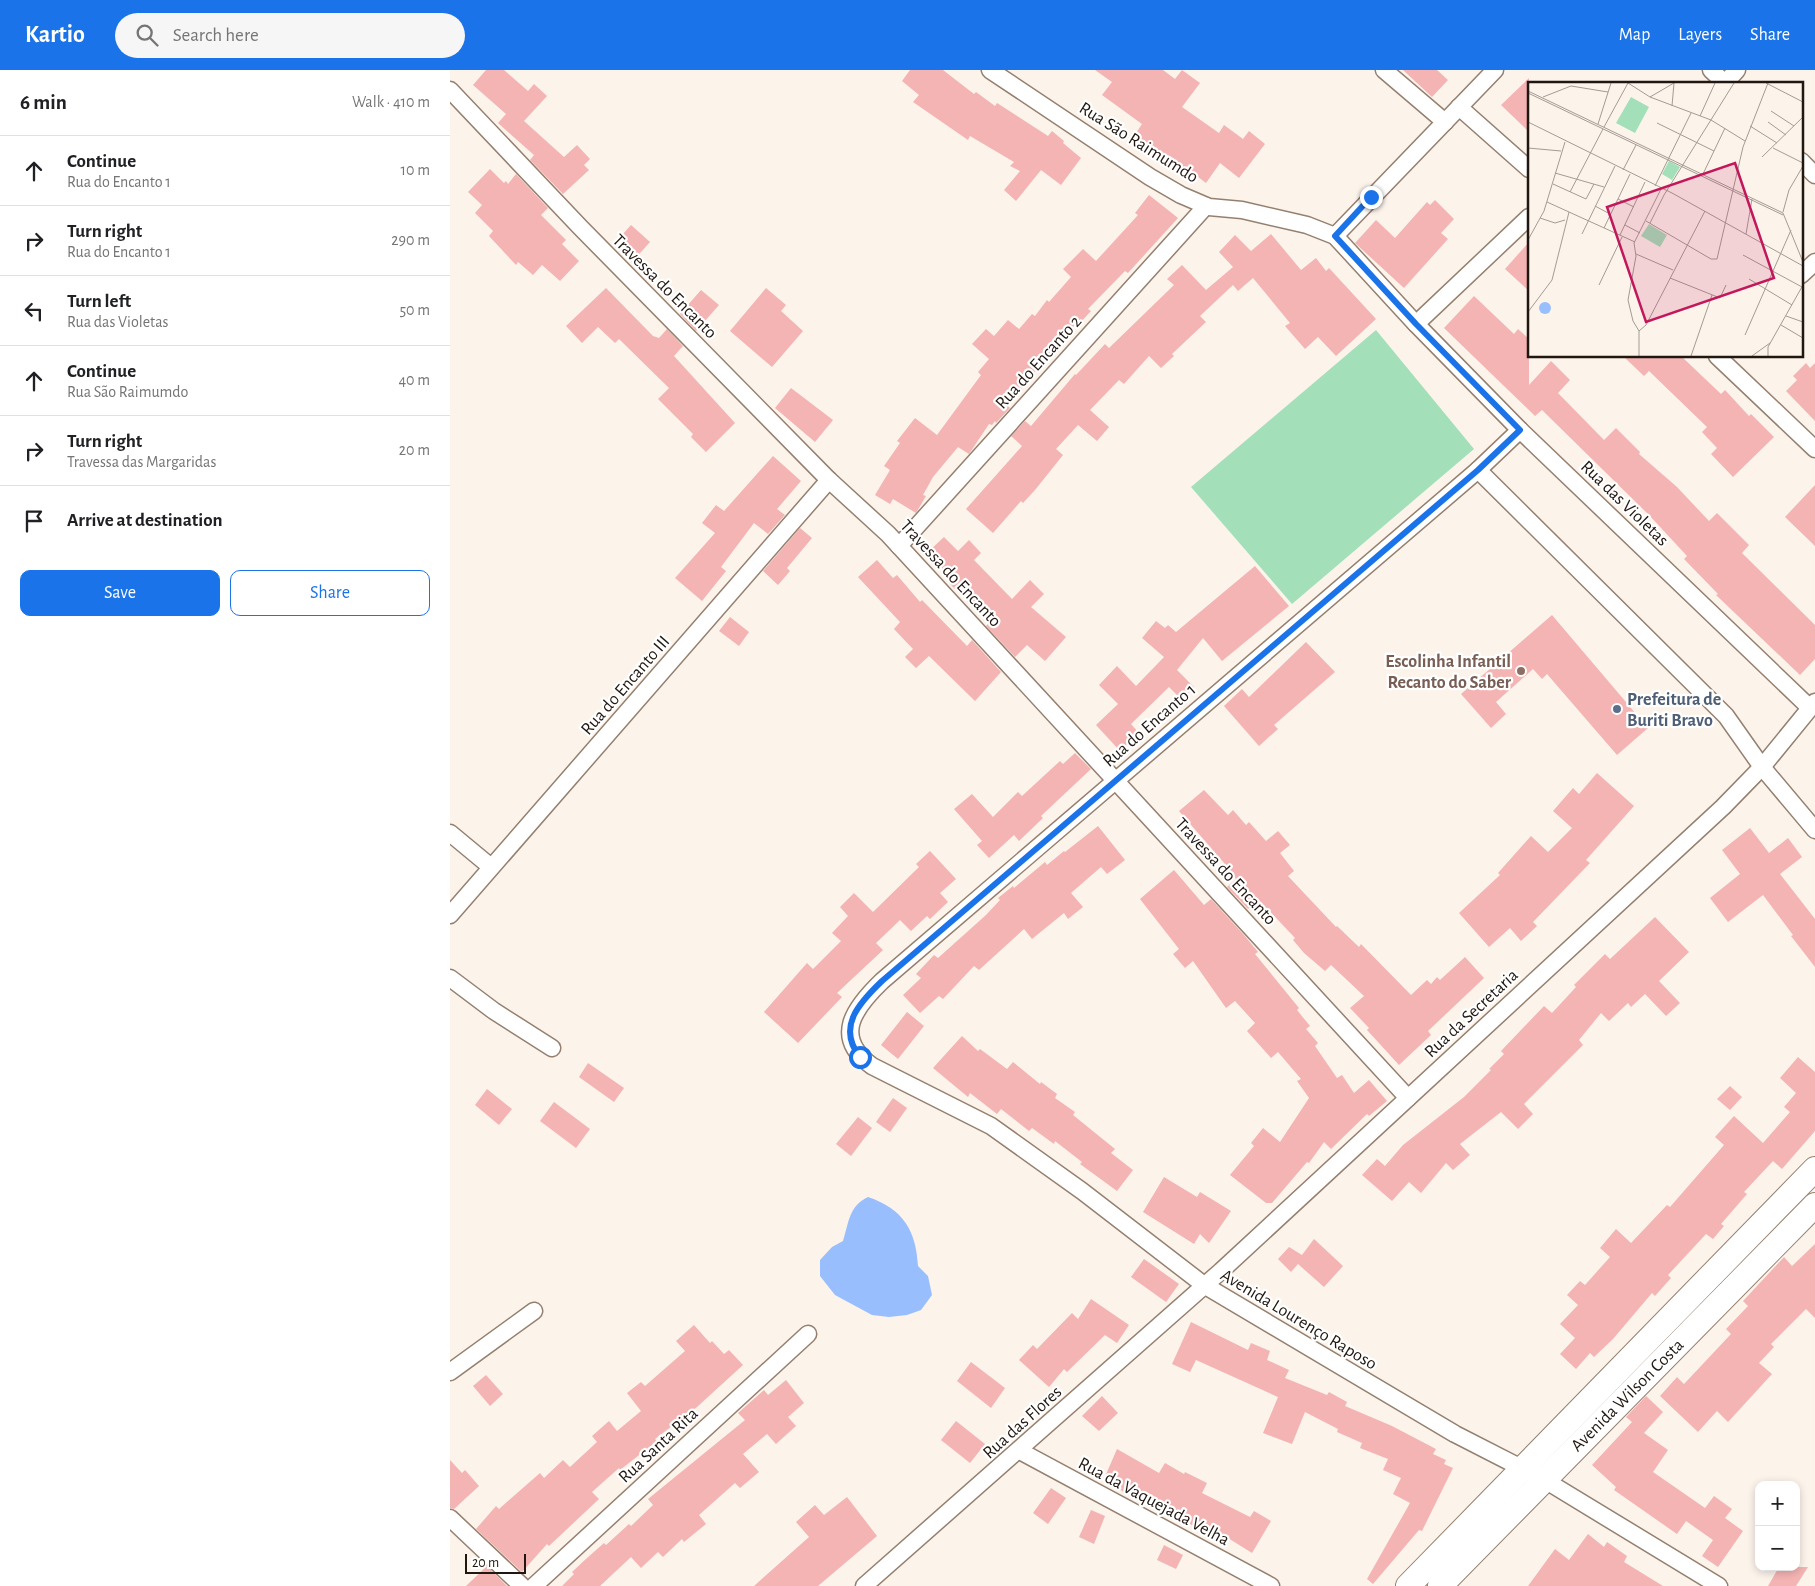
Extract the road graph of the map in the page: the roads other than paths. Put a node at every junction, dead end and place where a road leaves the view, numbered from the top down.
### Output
1 (990, 70) edge
2 (1384, 70) edge
3 (1494, 70) edge
4 (1711, 70) edge
5 (1737, 70) edge
6 (1724, 82) edge
7 (1726, 82) edge
8 (450, 90) edge
9 (1460, 107) junction
10 (1445, 122) junction
11 (1802, 162) edge
12 (1528, 168) edge
13 (1815, 175) edge
14 (1206, 206) junction
15 (1528, 219) edge
16 (1335, 236) junction
17 (1815, 262) edge
18 (1802, 274) edge
19 (1416, 324) junction
20 (1719, 358) edge
21 (1520, 430) junction
22 (1815, 449) edge
23 (1478, 470) junction
24 (829, 480) junction
25 (899, 546) junction
26 (1812, 704) edge
27 (1762, 767) junction
28 (1115, 780) junction
29 (1815, 830) edge
30 (450, 833) edge
31 (491, 867) junction
32 (450, 915) edge
33 (450, 978) edge
34 (552, 1048) dead end
35 (872, 1066) joint
36 (1408, 1098) junction
37 (1815, 1169) edge
38 (1814, 1209) edge
39 (1204, 1285) junction
40 (534, 1311) dead end
41 (808, 1334) dead end
42 (450, 1372) edge
43 (1020, 1451) junction
44 (1521, 1468) junction
45 (1543, 1479) junction
46 (450, 1518) edge
47 (522, 1586) edge
48 (534, 1586) edge
49 (864, 1586) edge
50 (1271, 1586) edge
51 (1408, 1586) edge
52 (1440, 1586) edge
53 (1719, 1586) edge

1 - 14 street, Rua São Raimumdo
2 - 10 street
3 - 9 street
4 - 6 street
5 - 7 street
8 - 24 street, Travessa do Encanto
9 - 10 street
9 - 12 street
10 - 16 street
11 - 13 street
14 - 16 street, Rua São Raimumdo
14 - 25 street, Rua do Encanto 2
15 - 19 street
16 - 19 street, Rua São Raimumdo
17 - 18 street
19 - 21 street, Rua das Violetas
20 - 22 street
21 - 23 street, Rua do Encanto 1
21 - 26 street, Rua das Violetas
23 - 27 street
23 - 28 street, Rua do Encanto 1
24 - 25 street, Travessa do Encanto
24 - 31 street, Rua do Encanto III
25 - 28 street, Travessa do Encanto
26 - 27 street, Rua da Secretaria
27 - 29 street
27 - 36 street, Rua da Secretaria
28 - 35 street, Rua do Encanto 1
28 - 36 street, Travessa do Encanto
30 - 31 street
31 - 32 street, Rua do Encanto III
33 - 34 street
35 - 39 street, Avenida Lourenço Raposo
36 - 39 street, Rua da Secretaria
37 - 44 street
38 - 45 street, Avenida Wilson Costa
39 - 43 street, Rua das Flores
39 - 44 street, Avenida Lourenço Raposo
40 - 42 street
41 - 48 street, Rua Santa Rita
43 - 49 street, Rua das Flores
43 - 50 street, Rua da Vaquejada Velha
44 - 45 street, Avenida Lourenço Raposo
44 - 51 street
45 - 52 street, Avenida Wilson Costa
45 - 53 street, Avenida Lourenço Raposo
46 - 47 street

